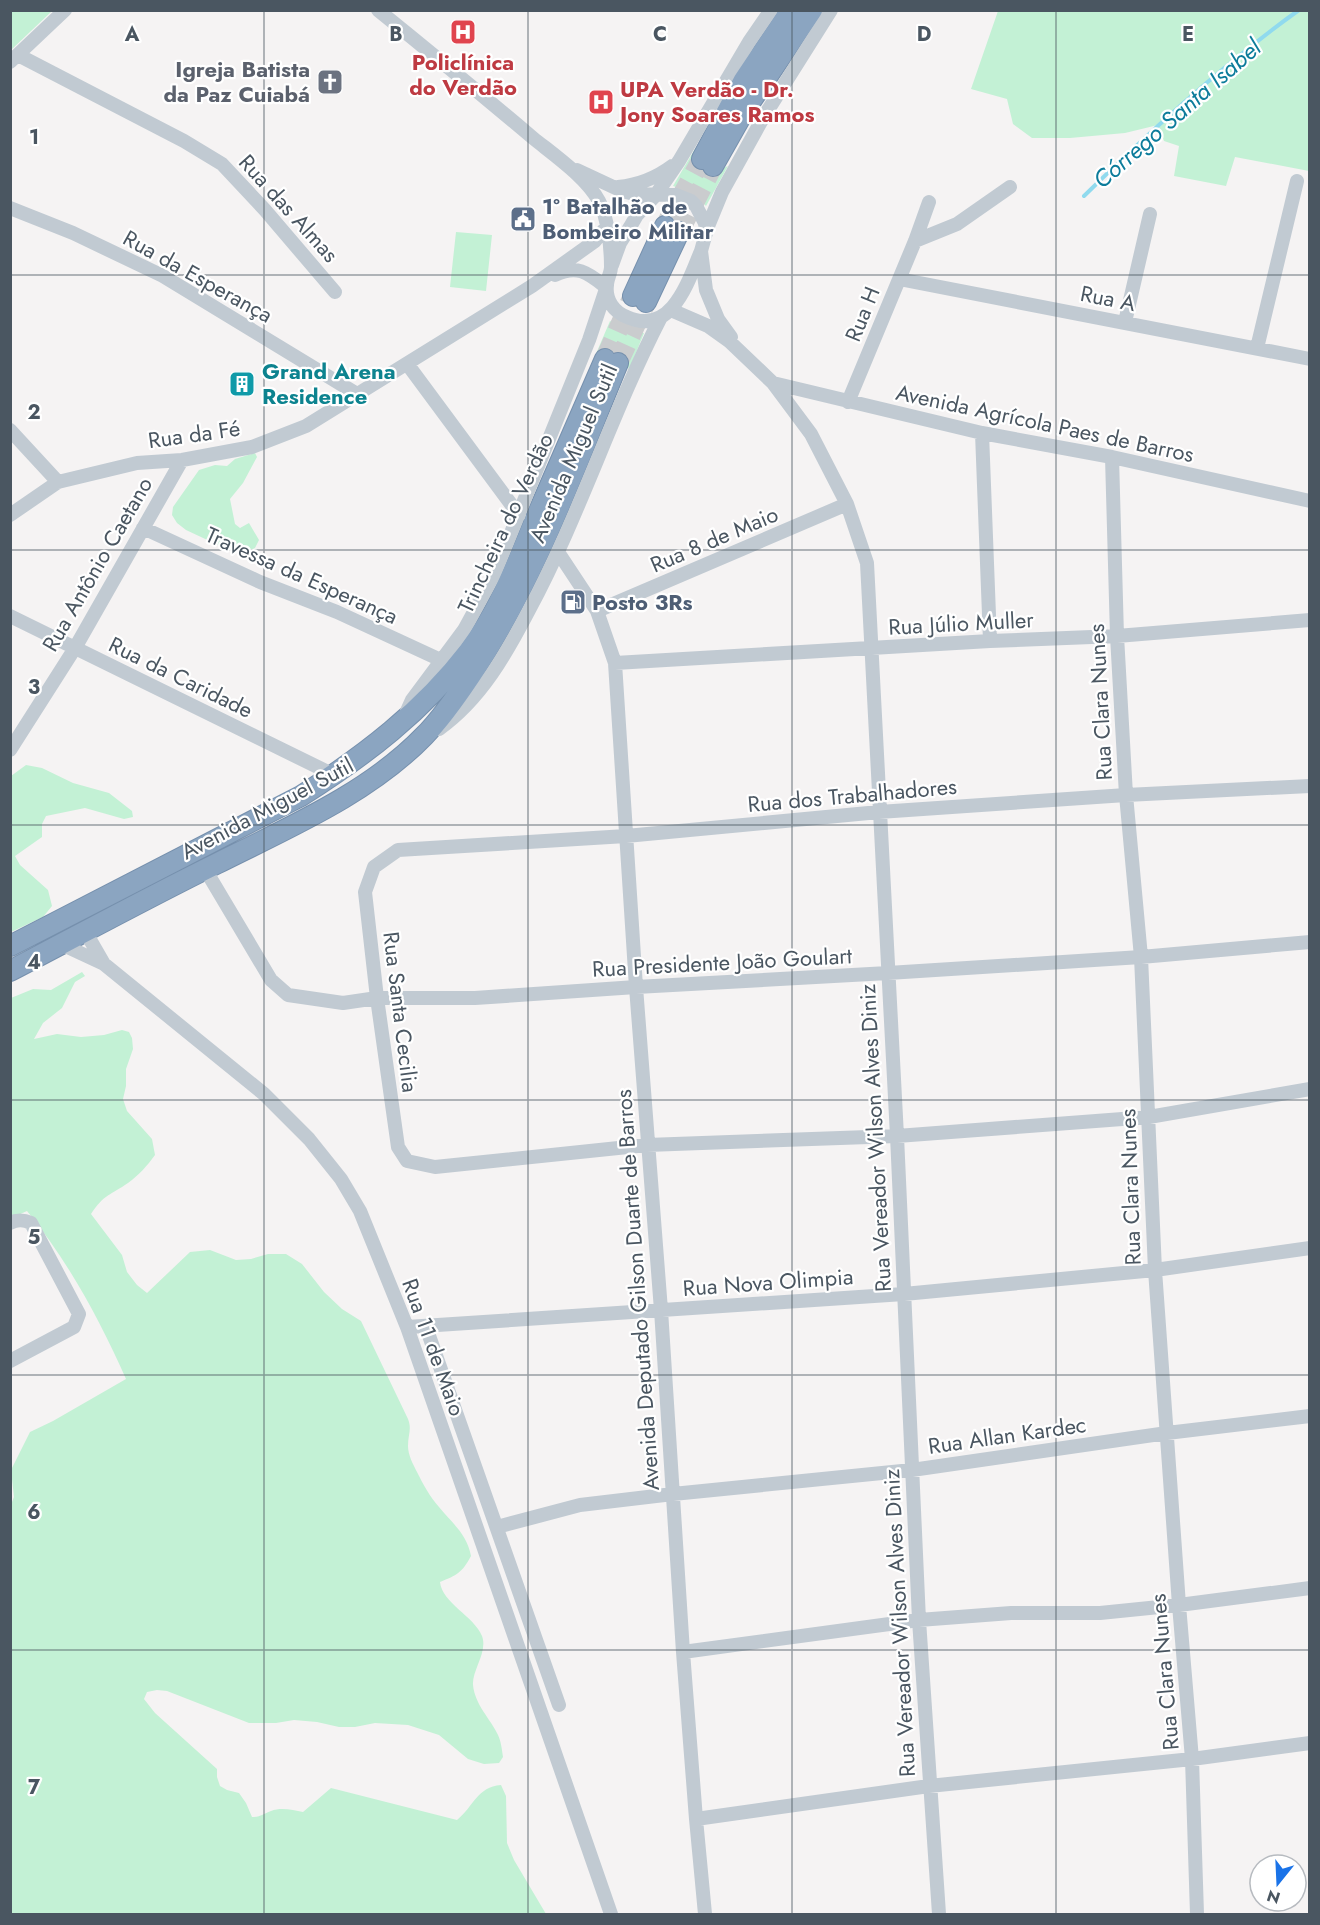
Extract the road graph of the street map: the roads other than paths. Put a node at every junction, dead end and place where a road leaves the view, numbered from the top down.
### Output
1 (65, 10) edge
2 (378, 10) edge
3 (771, 10) edge
4 (791, 10) edge
5 (812, 10) edge
6 (831, 10) edge
7 (14, 58) edge
8 (678, 161) junction
9 (563, 163) junction
10 (1297, 181) dead end
11 (1010, 187) dead end
12 (612, 188) junction
13 (655, 196) junction
14 (929, 202) dead end
15 (10, 208) edge
16 (1150, 214) dead end
17 (607, 226) junction
18 (672, 229) tunnel mouth
19 (706, 233) junction
20 (915, 241) junction
21 (701, 251) junction
22 (611, 270) junction
23 (899, 279) junction
24 (532, 286) junction
25 (606, 287) junction
26 (335, 292) dead end
27 (639, 299) tunnel mouth
28 (666, 314) junction
29 (1125, 322) junction
30 (1257, 348) junction
31 (747, 358) junction
32 (1310, 359) edge
33 (408, 365) junction
34 (773, 383) junction
35 (357, 394) junction
36 (848, 402) junction
37 (10, 430) edge
38 (982, 433) junction
39 (1112, 457) junction
40 (182, 460) junction
41 (58, 482) junction
42 (1310, 501) edge
43 (847, 504) junction
44 (10, 515) edge
45 (519, 515) junction
46 (143, 528) junction
47 (558, 552) junction
48 (548, 573) junction
49 (572, 574) junction
50 (597, 611) junction
51 (10, 616) edge
52 (1310, 620) edge
53 (1117, 636) junction
54 (990, 641) junction
55 (75, 648) junction
56 (871, 649) junction
57 (442, 661) junction
58 (615, 663) junction
59 (404, 721) junction
60 (426, 734) junction
61 (10, 750) edge
62 (333, 775) junction
63 (1310, 786) edge
64 (1126, 795) junction
65 (879, 812) junction
66 (626, 836) junction
67 (398, 850) joint
68 (205, 869) junction
69 (85, 931) junction
70 (1310, 942) edge
71 (61, 944) junction
72 (10, 946) edge
73 (1141, 957) junction
74 (104, 964) junction
75 (10, 971) edge
76 (888, 973) junction
77 (636, 987) junction
78 (377, 998) junction
79 (1310, 1089) edge
80 (1149, 1117) junction
81 (897, 1136) junction
82 (647, 1145) junction
83 (13, 1222) edge
84 (1310, 1248) edge
85 (1155, 1270) junction
86 (904, 1294) junction
87 (661, 1310) junction
88 (407, 1327) junction
89 (426, 1327) junction
90 (10, 1361) edge
91 (1310, 1416) edge
92 (1167, 1433) junction
93 (912, 1470) junction
94 (673, 1494) junction
95 (497, 1527) junction
96 (1310, 1588) edge
97 (1179, 1605) junction
98 (919, 1620) junction
99 (683, 1652) junction
100 (560, 1705) dead end
101 (1310, 1743) edge
102 (1192, 1759) junction
103 (929, 1786) junction
104 (696, 1819) junction
105 (611, 1914) edge
106 (705, 1914) edge
107 (939, 1914) edge
108 (1197, 1914) edge

1 - 7 street
2 - 9 street
3 - 8 street
4 - 5 highway
6 - 19 street
7 - 26 street, Rua das Almas
8 - 12 street
8 - 13 street
9 - 12 street
9 - 17 street
10 - 30 street
11 - 20 street
12 - 13 street
13 - 19 street
13 - 22 street
14 - 20 street, Rua H
15 - 35 street, Rua da Esperança
16 - 29 street
17 - 22 street
17 - 24 street, Rua da Fé
18 - 27 highway
19 - 21 street
20 - 23 street, Rua H
21 - 28 street, Avenida Miguel Sutil
21 - 31 street
22 - 25 street
23 - 29 street, Rua A
23 - 36 street, Rua H
24 - 25 street, Rua da Fé
24 - 33 street, Rua da Fé
25 - 28 street
25 - 45 street, Avenida Miguel Sutil
28 - 31 street
28 - 47 street, Avenida Miguel Sutil
29 - 30 street, Rua A
30 - 32 street, Rua A
31 - 34 street, Rua Vereador Wilson Alves Diniz
33 - 35 street, Rua da Fé
33 - 45 street
34 - 36 street, Avenida Agrícola Paes de Barros
34 - 43 street, Rua Vereador Wilson Alves Diniz
35 - 40 street, Rua da Fé
36 - 38 street, Avenida Agrícola Paes de Barros
37 - 41 street
38 - 39 street, Avenida Agrícola Paes de Barros
38 - 54 street
39 - 42 street, Avenida Agrícola Paes de Barros
39 - 53 street, Rua Clara Nunes
40 - 41 street, Rua da Fé
40 - 46 street, Rua Antônio Caetano
41 - 44 street, Rua da Fé
43 - 50 street, Rua 8 de Maio
43 - 56 street, Rua Vereador Wilson Alves Diniz
45 - 57 street, Avenida Miguel Sutil
46 - 55 street, Rua Antônio Caetano
46 - 57 street, Travessa da Esperança
47 - 48 street, Avenida Miguel Sutil
47 - 49 street, Avenida Deputado Gilson Duarte de Barros
48 - 49 street
48 - 60 street, Avenida Miguel Sutil
49 - 50 street, Avenida Deputado Gilson Duarte de Barros
50 - 58 street, Avenida Deputado Gilson Duarte de Barros
51 - 55 street, Rua da Caridade
52 - 53 street, Rua Júlio Muller
53 - 54 street, Rua Júlio Muller
53 - 64 street, Rua Clara Nunes
54 - 56 street, Rua Júlio Muller
55 - 61 street, Rua Antônio Caetano
55 - 62 street, Rua da Caridade
56 - 58 street, Rua Júlio Muller
56 - 65 street, Rua Vereador Wilson Alves Diniz
57 - 59 street, Avenida Miguel Sutil
58 - 66 street, Avenida Deputado Gilson Duarte de Barros
59 - 60 highway, Trincheira do Verdão
59 - 62 highway, Avenida Miguel Sutil
60 - 68 highway, Avenida Miguel Sutil
62 - 72 highway, Avenida Miguel Sutil
63 - 64 street, Rua dos Trabalhadores
64 - 65 street, Rua dos Trabalhadores
64 - 73 street, Rua Clara Nunes
65 - 66 street, Rua dos Trabalhadores
65 - 76 street, Rua Vereador Wilson Alves Diniz
66 - 67 street, Rua dos Trabalhadores
66 - 77 street, Avenida Deputado Gilson Duarte de Barros
67 - 78 street, Rua Santa Cecilia
68 - 69 highway, Avenida Miguel Sutil
68 - 78 street, Rua Presidente João Goulart
69 - 71 highway, Avenida Miguel Sutil
69 - 74 street, Rua 11 de Maio
70 - 73 street, Rua Presidente João Goulart
71 - 74 street, Rua 11 de Maio
71 - 75 highway, Avenida Miguel Sutil
73 - 76 street, Rua Presidente João Goulart
73 - 80 street, Rua Clara Nunes
74 - 88 street, Rua 11 de Maio
76 - 77 street, Rua Presidente João Goulart
76 - 81 street, Rua Vereador Wilson Alves Diniz
77 - 78 street, Rua Presidente João Goulart
77 - 82 street, Avenida Deputado Gilson Duarte de Barros
78 - 82 street, Rua Santa Cecilia
79 - 80 street, Rua Santa Cecilia
80 - 81 street, Rua Santa Cecilia
80 - 85 street, Rua Clara Nunes
81 - 82 street, Rua Santa Cecilia
81 - 86 street, Rua Vereador Wilson Alves Diniz
82 - 87 street, Avenida Deputado Gilson Duarte de Barros
83 - 90 street
84 - 85 street, Rua Nova Olimpia
85 - 86 street, Rua Nova Olimpia
85 - 92 street, Rua Clara Nunes
86 - 87 street, Rua Nova Olimpia
86 - 93 street, Rua Vereador Wilson Alves Diniz
87 - 89 street, Rua Nova Olimpia
87 - 94 street, Avenida Deputado Gilson Duarte de Barros
88 - 89 street, Rua Nova Olimpia
88 - 105 street, Rua 11 de Maio
89 - 95 street, Rua 11 de Maio
91 - 92 street, Rua Allan Kardec
92 - 93 street, Rua Allan Kardec
92 - 97 street, Rua Clara Nunes
93 - 94 street, Rua Allan Kardec
93 - 98 street, Rua Vereador Wilson Alves Diniz
94 - 95 street, Rua Allan Kardec
94 - 99 street, Avenida Deputado Gilson Duarte de Barros
95 - 100 street, Rua 11 de Maio
96 - 97 street
97 - 98 street
97 - 102 street, Rua Clara Nunes
98 - 99 street
98 - 103 street, Rua Vereador Wilson Alves Diniz
99 - 104 street, Avenida Deputado Gilson Duarte de Barros
101 - 102 street
102 - 103 street
102 - 108 street, Rua Clara Nunes
103 - 104 street
103 - 107 street, Rua Vereador Wilson Alves Diniz
104 - 106 street, Avenida Deputado Gilson Duarte de Barros

